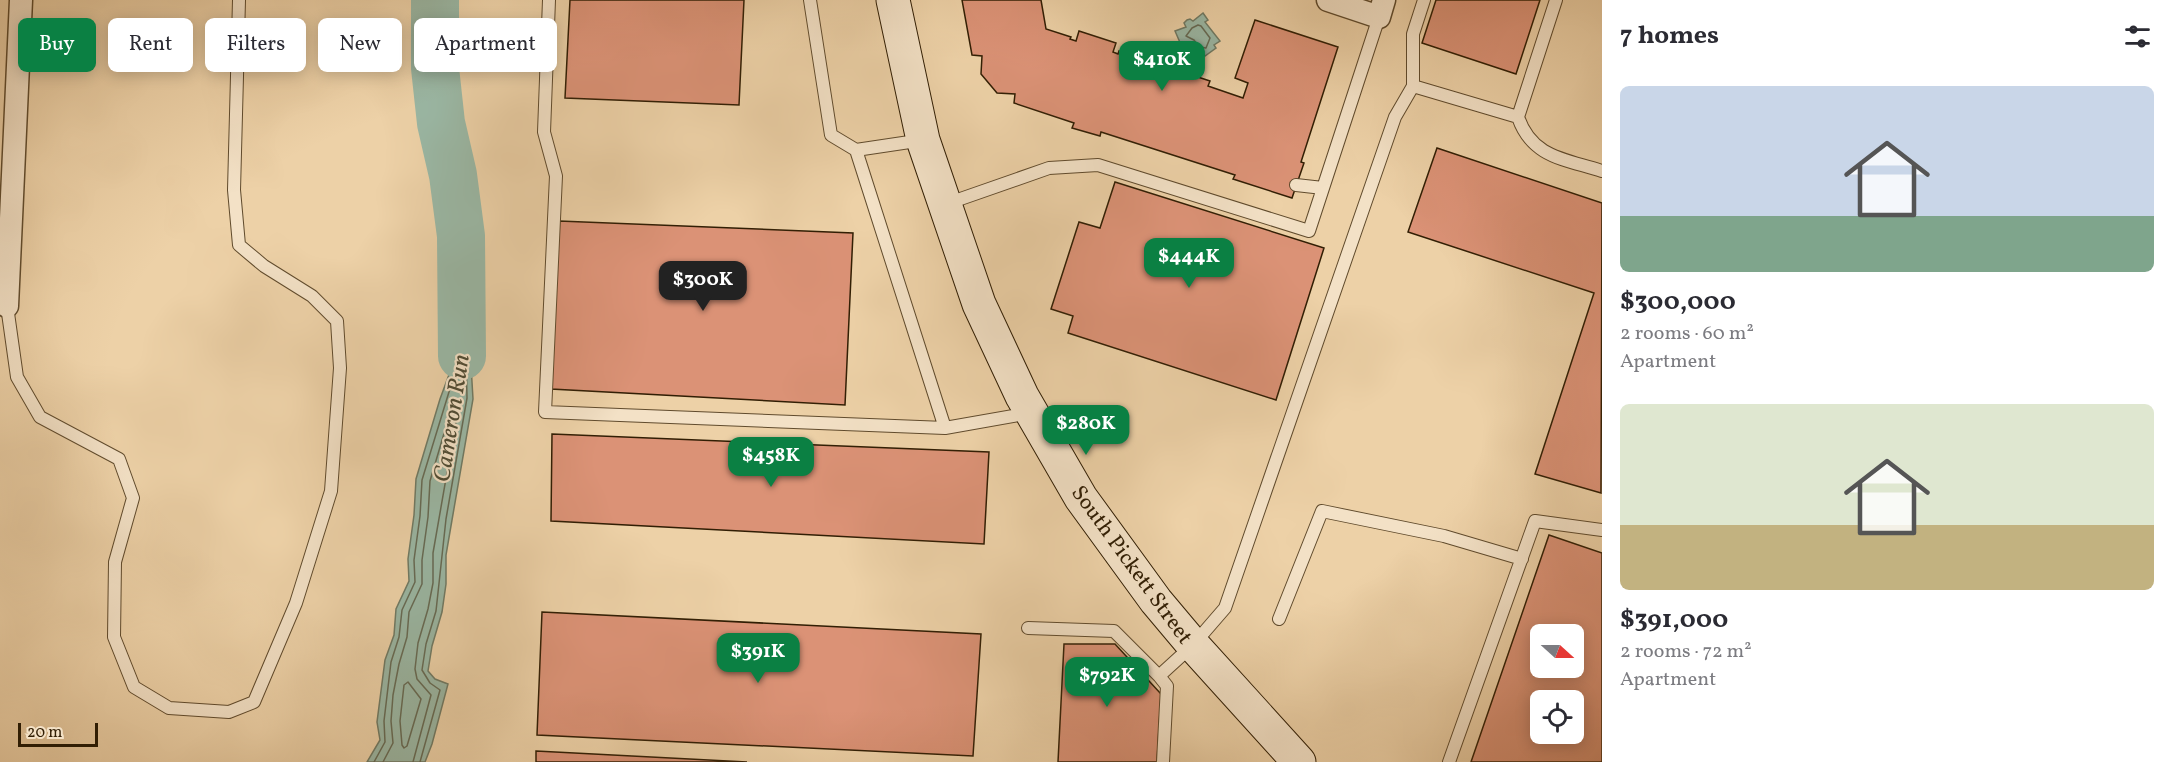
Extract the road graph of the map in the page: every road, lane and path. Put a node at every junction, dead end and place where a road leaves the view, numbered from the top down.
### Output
1 (21, 0) edge
2 (239, 0) edge
3 (549, 0) edge
4 (810, 0) edge
5 (893, 0) edge
6 (1328, 0) edge
7 (1424, 0) edge
8 (1556, 0) edge
9 (1382, 8) edge
10 (1413, 86) junction
11 (1518, 117) junction
12 (923, 140) junction
13 (856, 150) junction
14 (1602, 171) edge
15 (1296, 185) dead end
16 (1323, 188) junction
17 (944, 204) junction
18 (7, 306) joint
19 (1032, 412) junction
20 (945, 428) junction
21 (1602, 531) edge
22 (1522, 559) junction
23 (1279, 619) dead end
24 (1028, 628) dead end
25 (1193, 645) junction
26 (1159, 676) junction
27 (1163, 762) edge
28 (1299, 762) edge
29 (1449, 762) edge

1 - 18 street
2 - 18 lane
3 - 20 lane
4 - 13 lane
5 - 12 main road, South Pickett Street
6 - 9 street
7 - 10 lane
8 - 11 lane
9 - 16 lane
10 - 11 lane
10 - 25 lane
11 - 14 lane
12 - 13 lane
12 - 17 main road, South Pickett Street
13 - 20 lane
15 - 16 lane
16 - 17 lane
17 - 19 main road, South Pickett Street
19 - 20 lane
19 - 25 main road, South Pickett Street
21 - 22 lane
22 - 23 lane
22 - 29 lane
24 - 26 lane
25 - 26 lane
25 - 28 main road, South Pickett Street
26 - 27 lane

